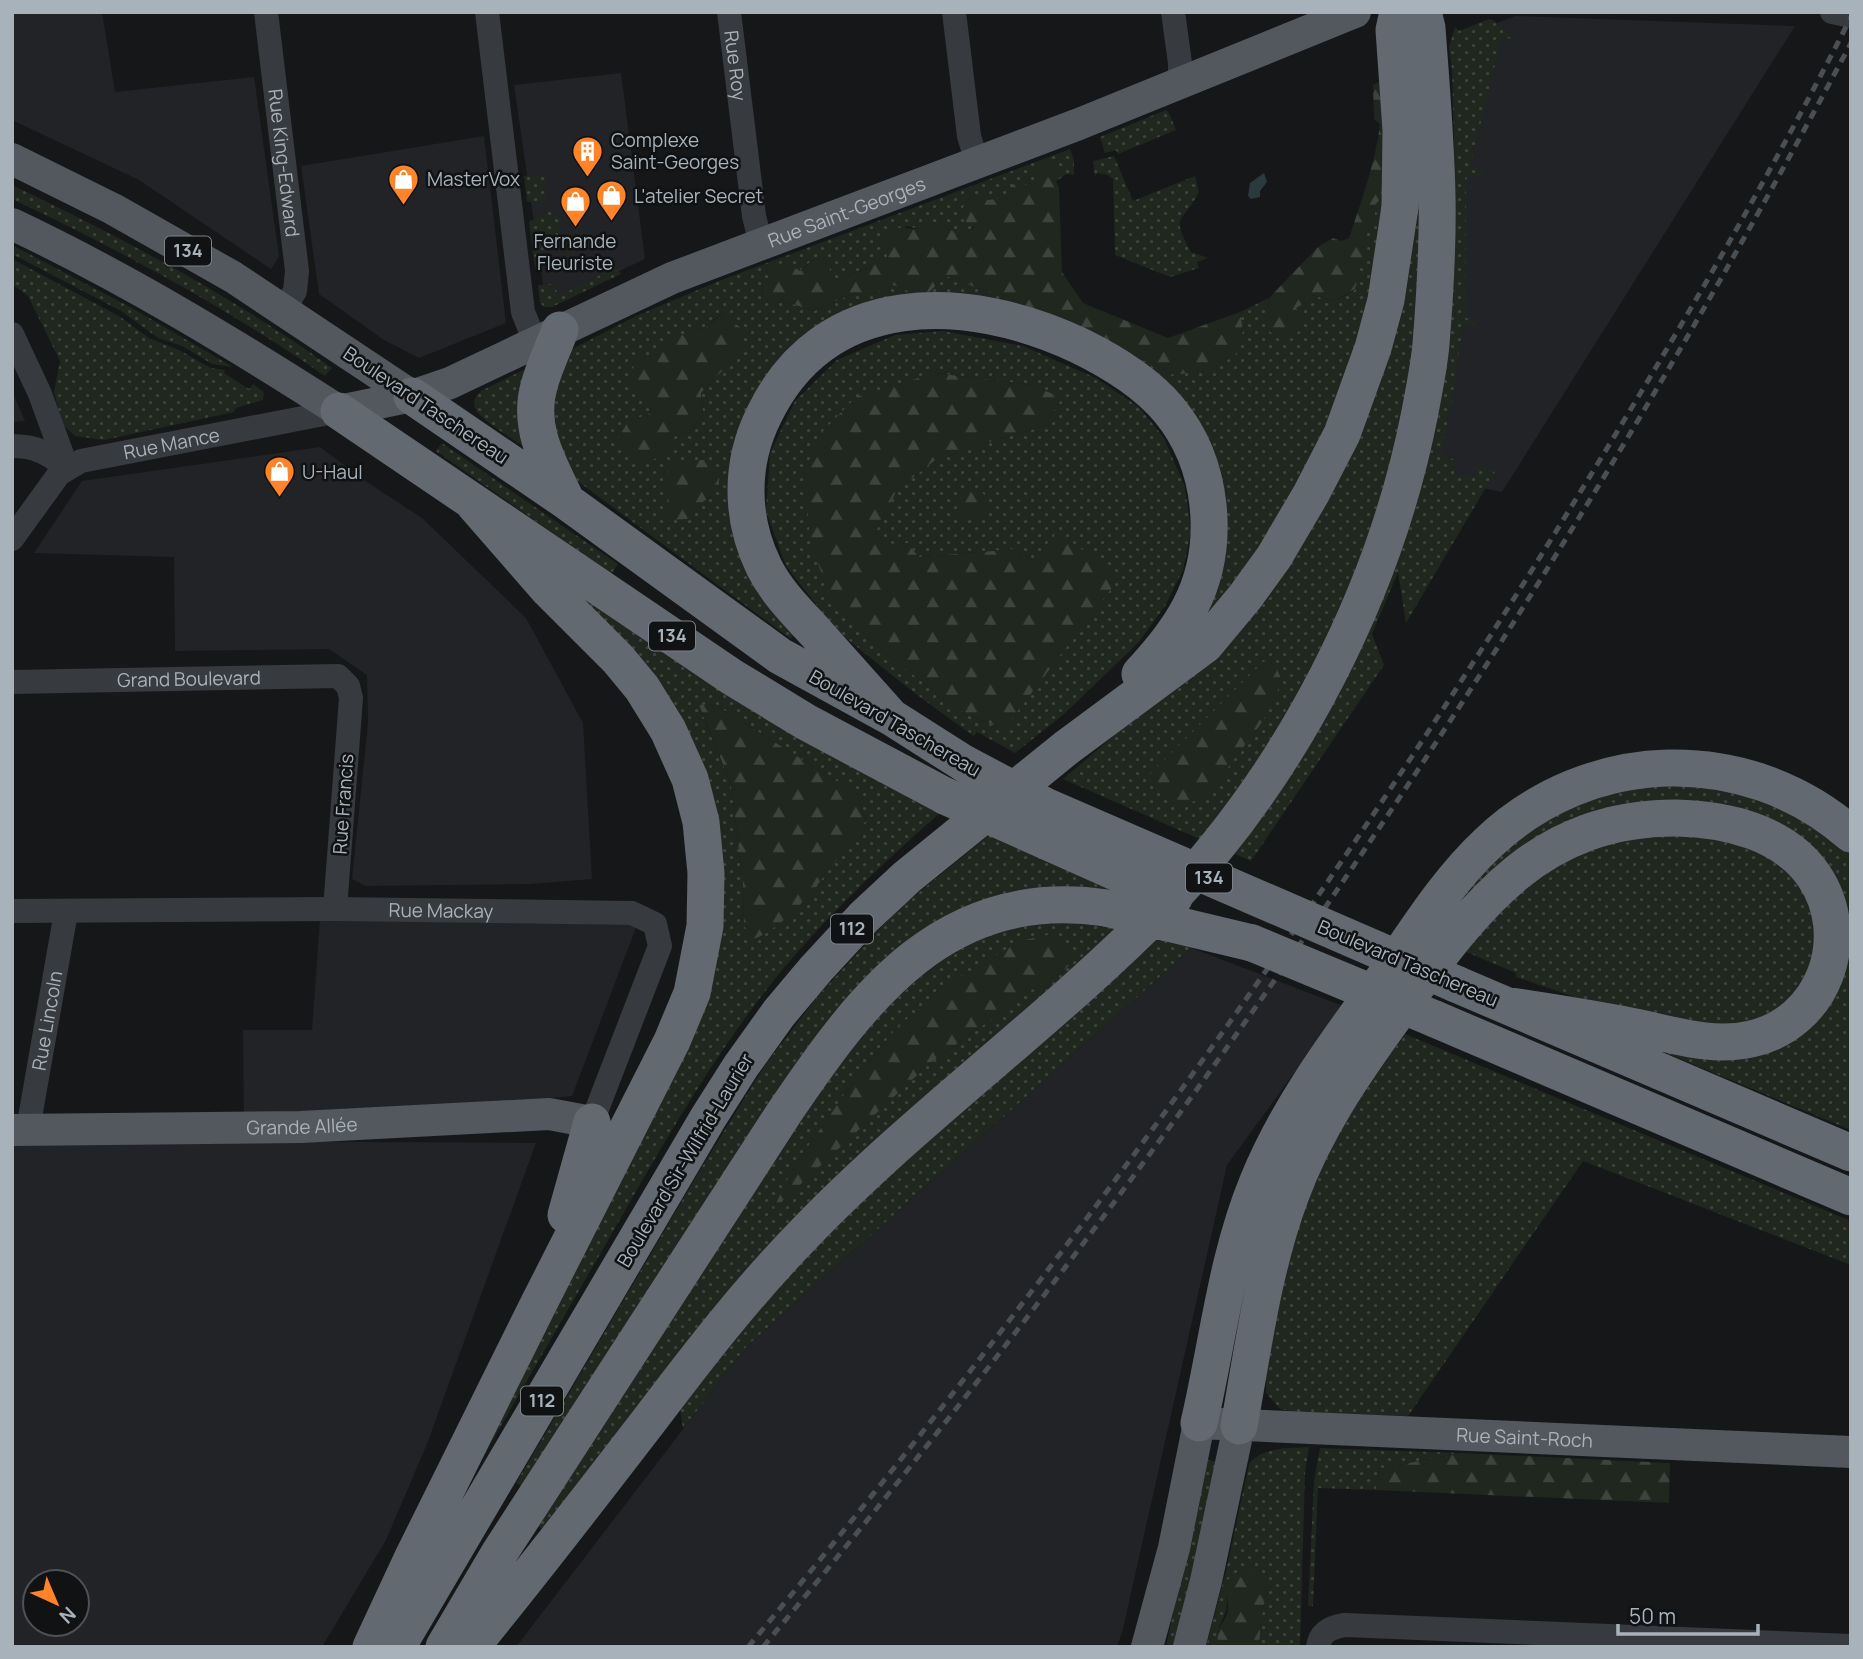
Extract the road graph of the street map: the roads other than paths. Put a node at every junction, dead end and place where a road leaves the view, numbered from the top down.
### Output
1 (266, 12) edge
2 (487, 12) edge
3 (729, 12) edge
4 (954, 12) edge
5 (1173, 12) edge
6 (1354, 12) edge
7 (1398, 12) edge
8 (1423, 12) edge
9 (1832, 12) edge
10 (1851, 16) edge
11 (1180, 82) junction
12 (12, 159) edge
13 (977, 162) junction
14 (12, 223) edge
15 (761, 244) junction
16 (284, 310) junction
17 (12, 334) edge
18 (547, 336) junction
19 (412, 396) junction
20 (339, 411) junction
21 (12, 446) edge
22 (67, 468) junction
23 (566, 501) junction
24 (474, 504) junction
25 (12, 539) edge
26 (12, 682) edge
27 (351, 698) joint
28 (891, 717) junction
29 (1066, 748) junction
30 (1851, 834) edge
31 (335, 909) junction
32 (12, 911) edge
33 (66, 912) junction
34 (1252, 943) junction
35 (1505, 1005) junction
36 (593, 1122) junction
37 (20, 1129) edge
38 (1851, 1153) edge
39 (1851, 1196) edge
40 (566, 1249) junction
41 (1199, 1423) junction
42 (1239, 1426) junction
43 (1851, 1452) edge
44 (1319, 1642) edge
45 (1851, 1646) edge
46 (371, 1647) edge
47 (397, 1647) edge
48 (444, 1647) edge
49 (471, 1647) edge
50 (1147, 1647) edge
51 (1189, 1647) edge

1 - 16 street, Rue King-Edward
2 - 18 street
3 - 15 street, Rue Roy
4 - 13 street
5 - 11 street
6 - 11 main road, Rue Saint-Georges
7 - 29 highway
8 - 49 highway
9 - 10 street
11 - 13 main road, Rue Saint-Georges
12 - 16 main road, Boulevard Taschereau / 134
13 - 15 main road, Rue Saint-Georges
14 - 20 main road, Boulevard Taschereau / 134
15 - 18 main road, Rue Saint-Georges
16 - 19 main road, Boulevard Taschereau / 134
17 - 22 street
18 - 19 main road, Rue Saint-Georges
18 - 23 highway
19 - 20 main road, Rue Saint-Georges
19 - 23 highway, Boulevard Taschereau / 134
20 - 22 street, Rue Mance
20 - 24 highway, Boulevard Taschereau / 134
21 - 22 street
22 - 25 street
23 - 28 highway, Boulevard Taschereau / 134
24 - 34 highway, Boulevard Taschereau / 134, bridge
24 - 40 highway
26 - 27 street, Grand Boulevard
27 - 31 street, Rue Francis
28 - 29 highway
28 - 35 highway, Boulevard Taschereau / 134, bridge
29 - 47 highway, Boulevard Sir-Wilfrid-Laurier / 112
30 - 41 highway
31 - 33 street, Rue Mackay
31 - 36 street, Rue Mackay
32 - 33 street, Rue Mackay
33 - 37 street, Rue Lincoln
34 - 39 highway, Boulevard Taschereau / 134, bridge
34 - 48 highway, bridge
35 - 38 highway, Boulevard Taschereau / 134
35 - 42 highway
36 - 37 main road, Grande Allée
36 - 40 highway
40 - 46 highway
41 - 42 main road, Rue Saint-Roch
41 - 50 main road
42 - 43 main road, Rue Saint-Roch
42 - 51 main road
44 - 45 street

